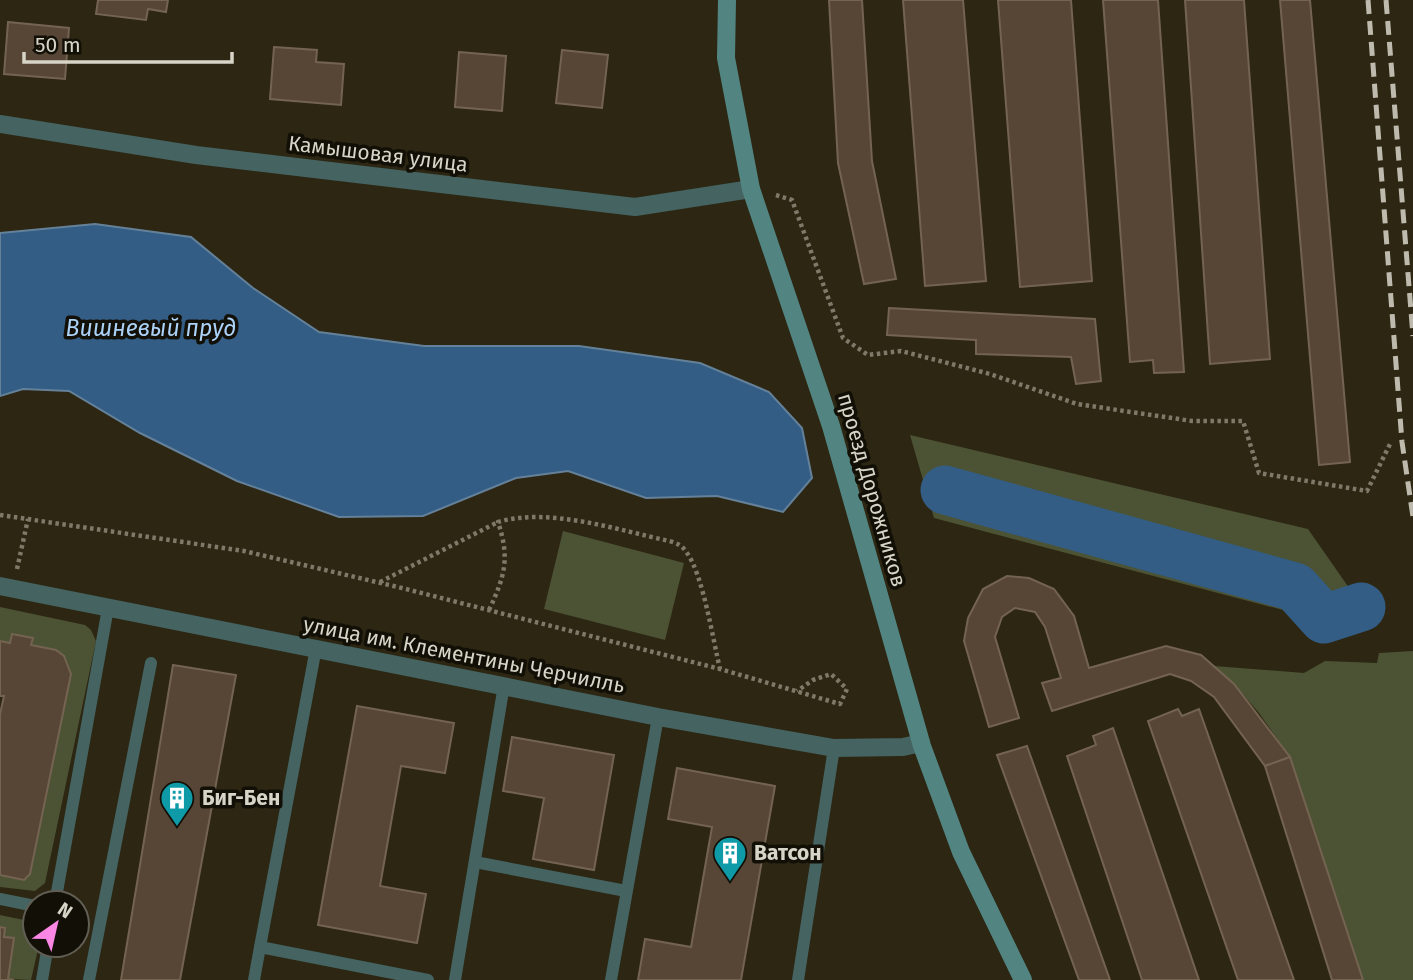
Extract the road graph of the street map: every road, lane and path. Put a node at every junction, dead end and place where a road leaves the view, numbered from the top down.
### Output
1 (727, 0) edge
2 (0, 124) edge
3 (751, 189) junction
4 (1391, 442) dead end
5 (0, 515) edge
6 (28, 519) junction
7 (498, 522) junction
8 (379, 582) junction
9 (7, 588) edge
10 (108, 608) junction
11 (488, 610) junction
12 (316, 648) junction
13 (151, 663) dead end
14 (720, 669) junction
15 (504, 685) junction
16 (797, 691) junction
17 (658, 717) junction
18 (921, 743) junction
19 (834, 748) junction
20 (475, 862) junction
21 (58, 889) edge
22 (626, 891) junction
23 (0, 899) edge
24 (21, 903) edge
25 (260, 947) junction
26 (46, 959) edge
27 (42, 980) edge
28 (89, 980) edge
29 (254, 980) edge
30 (428, 980) edge
31 (455, 980) edge
32 (611, 980) edge
33 (798, 980) edge
34 (1023, 980) edge

1 - 3 main road, проезд Дорожников
2 - 3 street, Камышовая улица
3 - 4 path
3 - 18 main road, проезд Дорожников
5 - 6 path
6 - 8 path
6 - 9 path
7 - 8 path
7 - 11 path
7 - 14 path
8 - 11 path
9 - 10 street, улица им. Клементины Черчилль
10 - 12 street, улица им. Клементины Черчилль
10 - 21 lane
11 - 14 path
12 - 15 street, улица им. Клементины Черчилль
12 - 25 lane
13 - 28 lane
14 - 16 path
15 - 17 street, улица им. Клементины Черчилль
15 - 20 lane
16 - 16 path
17 - 19 street, улица им. Клементины Черчилль
17 - 22 lane
18 - 19 street, улица им. Клементины Черчилль
18 - 34 main road, проезд Дорожников
19 - 33 lane
20 - 22 lane
20 - 31 lane
22 - 32 lane
23 - 24 lane
25 - 29 lane
25 - 30 lane
26 - 27 lane

